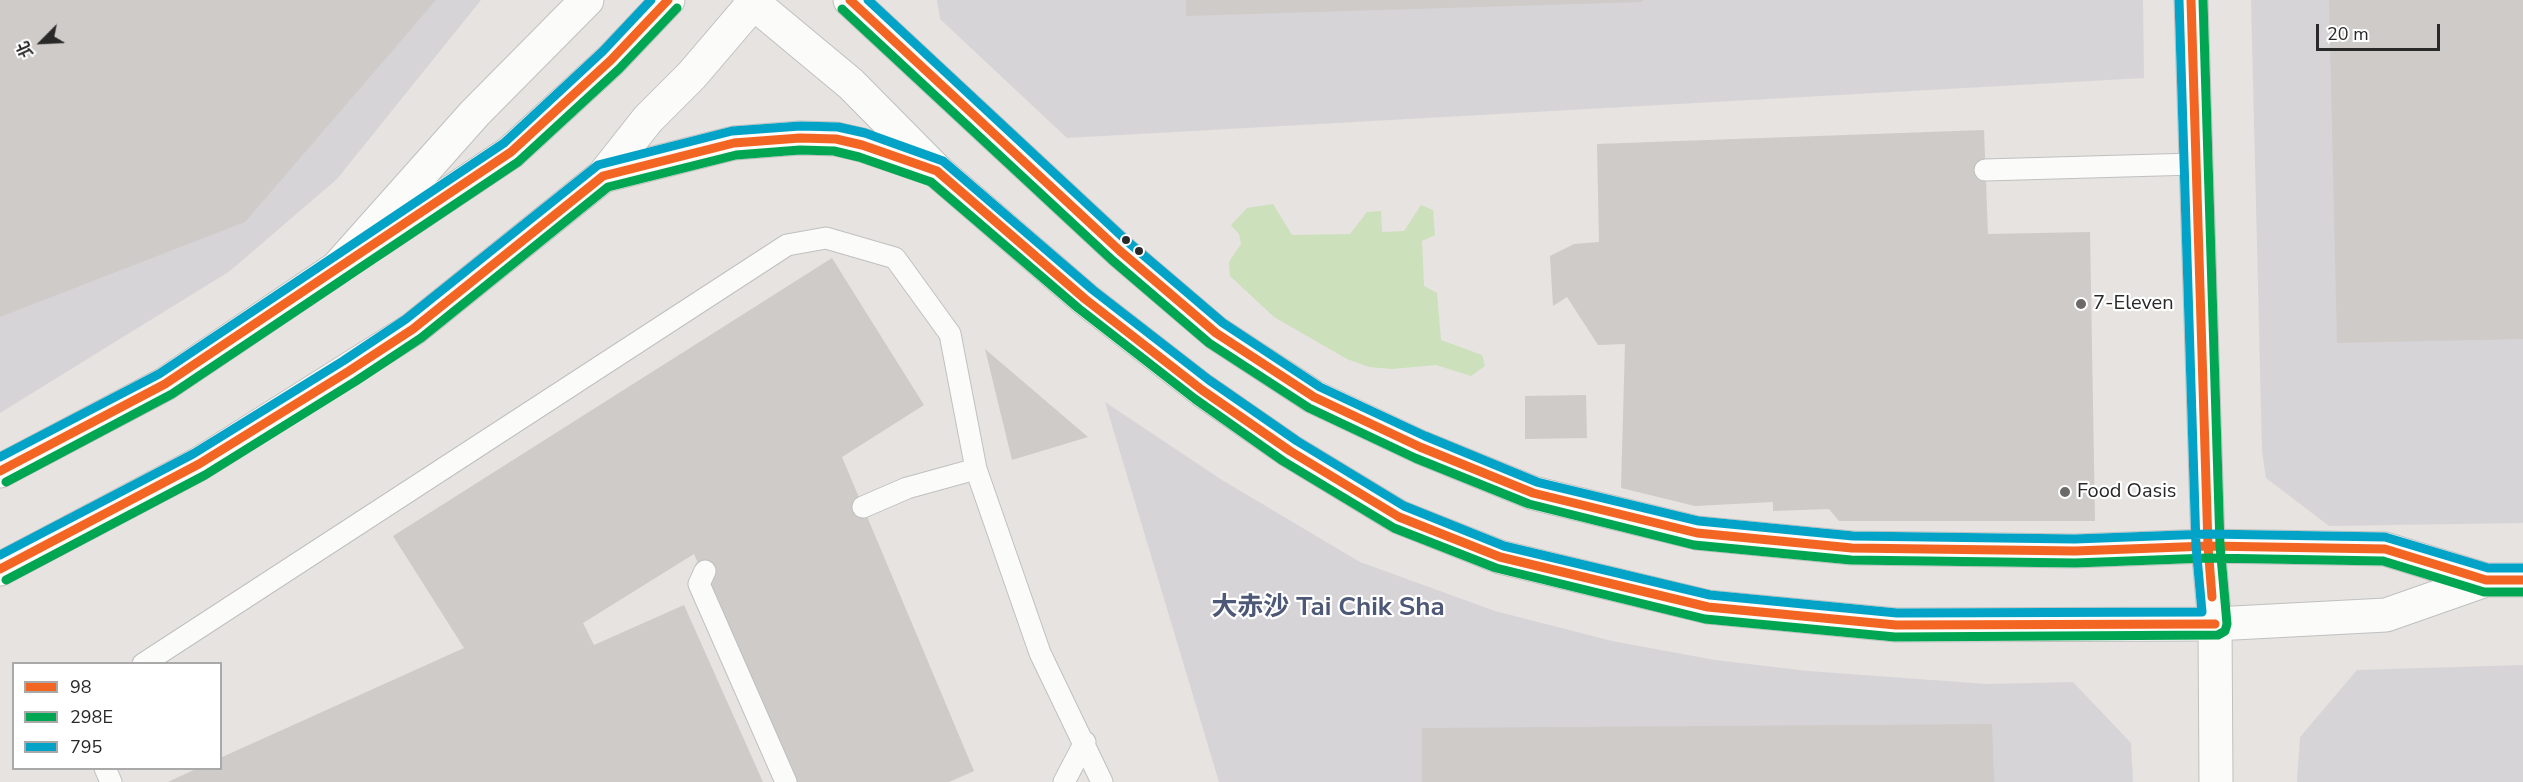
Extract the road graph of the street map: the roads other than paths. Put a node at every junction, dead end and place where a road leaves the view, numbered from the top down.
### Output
1 (587, 0) edge
2 (668, 0) edge
3 (850, 0) edge
4 (2191, 0) edge
5 (753, 1) edge
6 (2194, 164) junction
7 (1986, 170) dead end
8 (937, 171) junction
9 (603, 176) junction
10 (337, 268) junction
11 (976, 469) junction
12 (0, 471) edge
13 (863, 507) dead end
14 (2208, 546) junction
15 (0, 569) edge
16 (705, 571) dead end
17 (2486, 580) junction
18 (2523, 580) edge
19 (2215, 624) junction
20 (145, 662) edge
21 (1085, 742) junction
22 (786, 782) edge
23 (1064, 782) edge
24 (1102, 782) edge
25 (2216, 782) edge

1 - 10 street
2 - 10 street
3 - 14 street
4 - 6 street
5 - 8 street
5 - 9 street
6 - 7 lane
6 - 14 street
8 - 9 street
8 - 19 street
9 - 15 street
10 - 12 street
11 - 13 lane
11 - 20 lane
11 - 21 lane
14 - 17 street
14 - 19 street
16 - 22 lane
17 - 18 street
17 - 19 street
19 - 25 street
21 - 23 lane
21 - 24 lane

